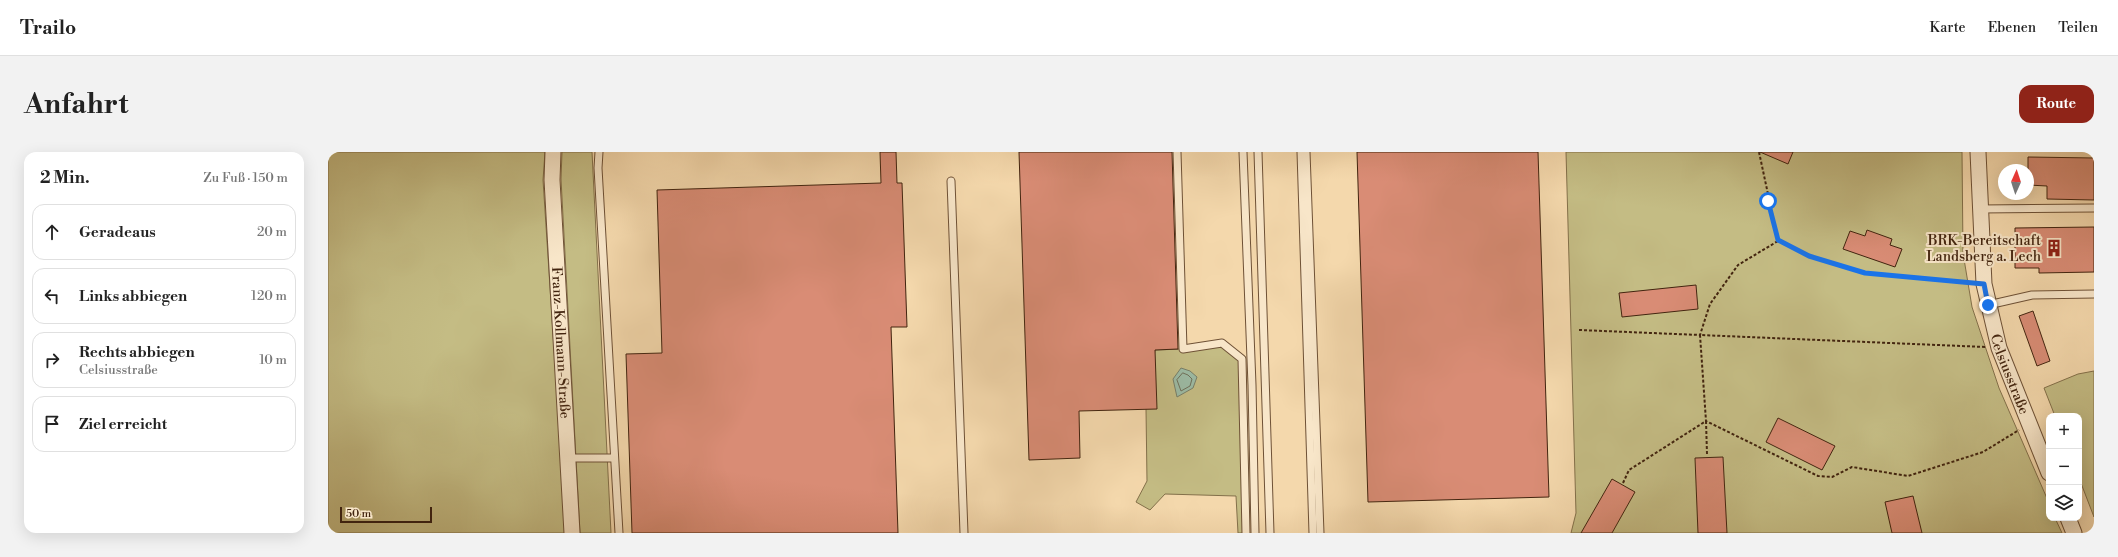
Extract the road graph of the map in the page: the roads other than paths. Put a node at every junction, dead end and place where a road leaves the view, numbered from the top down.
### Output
1 (553, 152) edge
2 (599, 152) edge
3 (1177, 152) edge
4 (1243, 152) edge
5 (1258, 152) edge
6 (1301, 152) edge
7 (1306, 152) edge
8 (1978, 152) edge
9 (951, 181) dead end
10 (2094, 208) edge
11 (1980, 209) junction
12 (2094, 294) edge
13 (1988, 305) junction
14 (568, 458) junction
15 (614, 458) junction
16 (2046, 466) edge
17 (2069, 521) edge
18 (572, 533) edge
19 (619, 533) edge
20 (964, 533) edge
21 (1246, 533) edge
22 (1255, 533) edge
23 (1270, 533) edge
24 (1313, 533) edge
25 (1320, 533) edge
26 (2074, 533) edge

1 - 14 street, Franz-Kollmann-Straße
2 - 15 lane
3 - 21 lane
4 - 22 lane
5 - 23 lane
6 - 24 lane
7 - 25 lane
8 - 11 street, Celsiusstraße
9 - 20 lane
10 - 11 lane
11 - 13 street, Celsiusstraße
12 - 13 lane
13 - 16 street, Celsiusstraße
14 - 15 lane
14 - 18 street, Franz-Kollmann-Straße
15 - 19 lane
17 - 26 street

